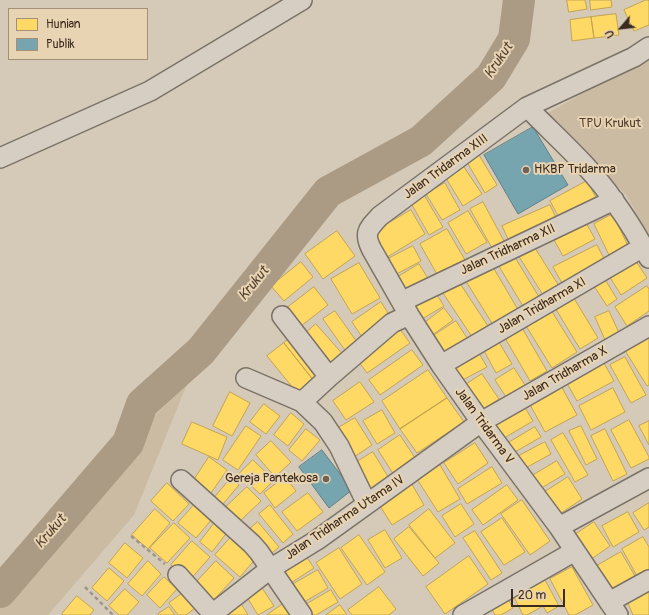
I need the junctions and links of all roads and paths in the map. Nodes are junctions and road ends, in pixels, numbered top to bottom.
1 (302, 0) edge
2 (649, 48) edge
3 (527, 107) junction
4 (0, 158) edge
5 (614, 200) junction
6 (368, 229) joint
7 (646, 252) edge
8 (406, 309) junction
9 (282, 316) dead end
10 (649, 326) edge
11 (441, 365) junction
12 (329, 377) junction
13 (246, 378) dead end
14 (302, 402) junction
15 (480, 422) junction
16 (649, 478) edge
17 (180, 480) dead end
18 (367, 504) junction
19 (559, 527) junction
20 (130, 536) dead end
21 (575, 551) junction
22 (270, 569) junction
23 (178, 575) joint
24 (649, 580) edge
25 (85, 587) dead end
26 (613, 608) edge
27 (212, 614) edge
28 (113, 615) edge
29 (302, 615) edge
30 (463, 615) edge

1 - 4 street
2 - 3 street, Jalan Tridarma XIII
3 - 5 street
3 - 6 street, Jalan Tridarma XIII
5 - 7 street
5 - 8 street, Jalan Tridharma XII
6 - 8 street, Jalan Tridarma V
7 - 11 street, Jalan Tridharma XI
8 - 11 street, Jalan Tridarma V
8 - 12 street, Jalan Tridharma XII
9 - 12 street
10 - 15 street, Jalan Tridharma X
11 - 15 street, Jalan Tridarma V
12 - 14 street, Jalan Tridharma XII
13 - 14 street
14 - 18 street
15 - 18 street, Jalan Tridharma Utama IV
15 - 19 street, Jalan Tridarma V
16 - 19 street
17 - 22 street
18 - 22 street, Jalan Tridharma Utama IV
19 - 21 street, Jalan Tridarma V
20 - 23 path
21 - 26 street, Jalan Tridarma V
21 - 30 street
22 - 27 street, Jalan Tridharma Utama IV
22 - 29 street
23 - 27 street
24 - 26 street
25 - 28 path

